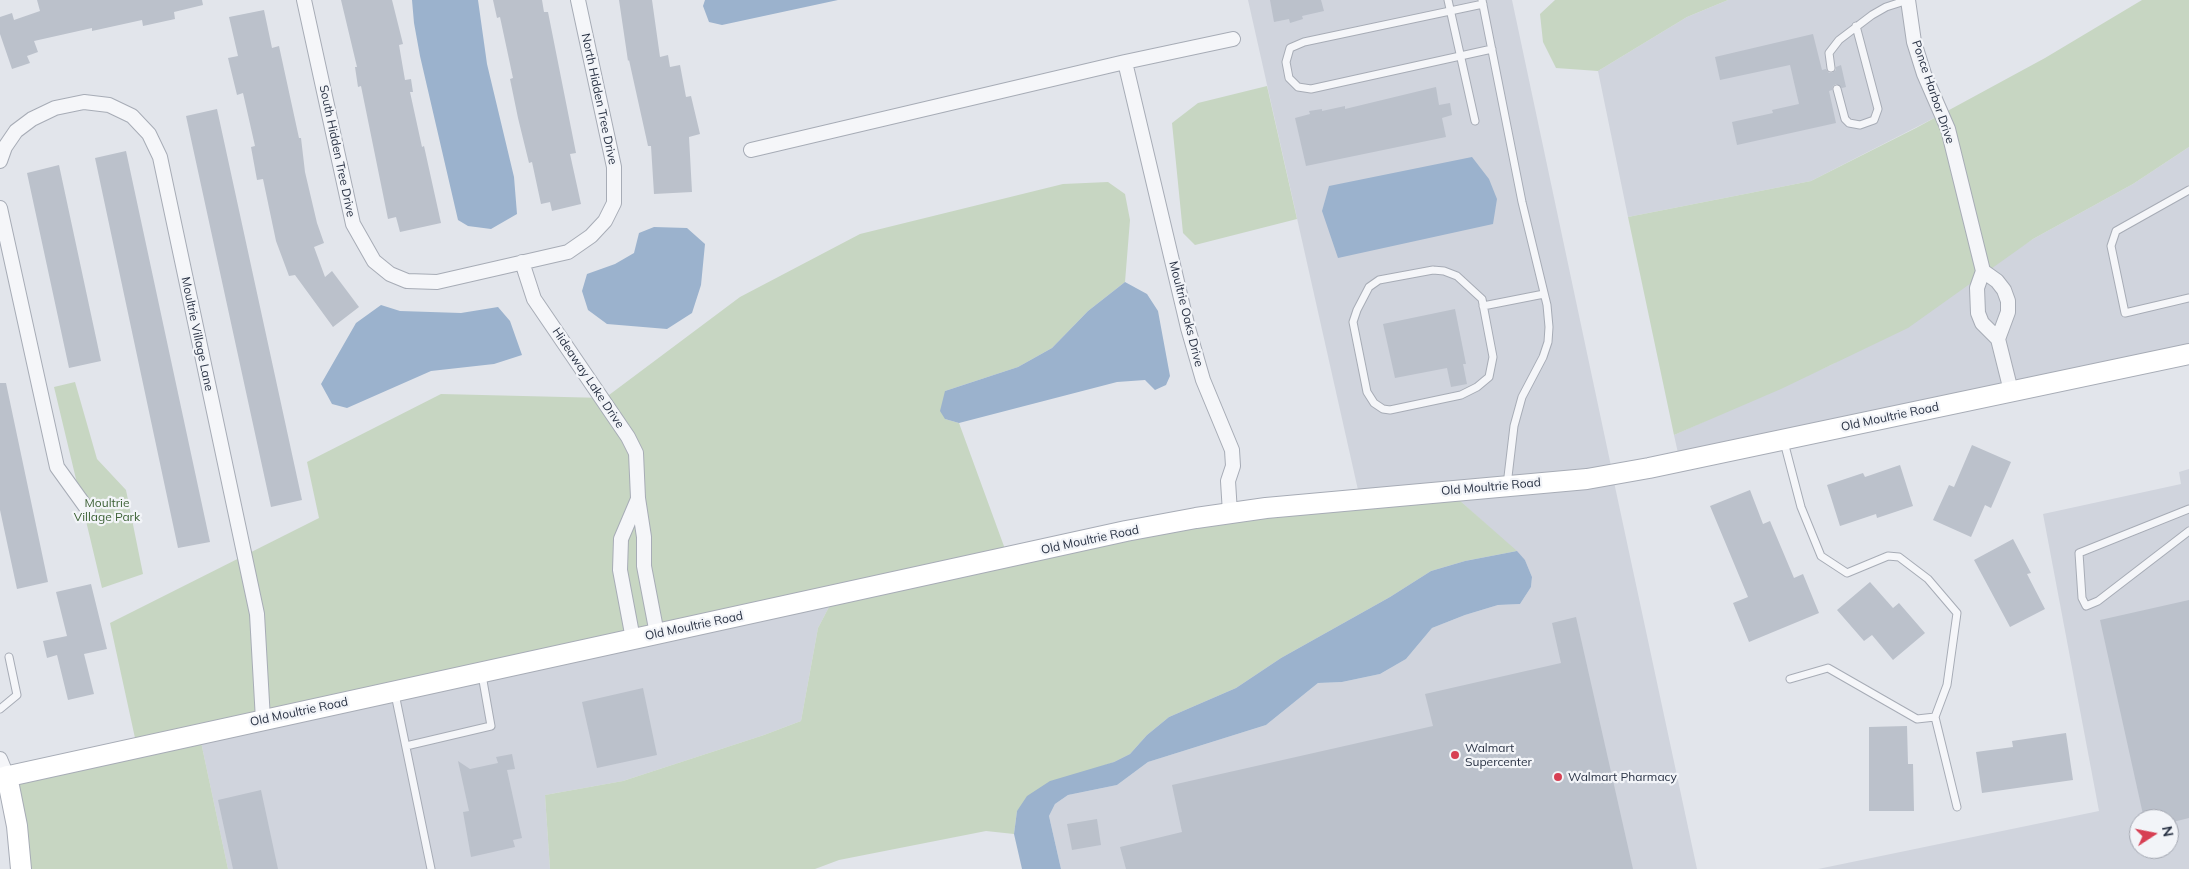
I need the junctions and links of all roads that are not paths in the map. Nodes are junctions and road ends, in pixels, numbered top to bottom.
1 (304, 0) edge
2 (578, 0) edge
3 (1448, 0) edge
4 (1908, 0) edge
5 (1482, 2) edge
6 (1451, 12) junction
7 (1856, 26) junction
8 (1233, 39) dead end
9 (1492, 49) junction
10 (1461, 56) junction
11 (1125, 62) junction
12 (1831, 68) dead end
13 (1837, 89) dead end
14 (1475, 121) dead end
15 (751, 150) dead end
16 (0, 161) edge
17 (2189, 190) edge
18 (0, 208) edge
19 (522, 262) junction
20 (1983, 271) junction
21 (1544, 294) junction
22 (2189, 298) edge
23 (1483, 306) junction
24 (1998, 340) junction
25 (2189, 354) edge
26 (2010, 392) junction
27 (1783, 440) junction
28 (1507, 486) junction
29 (638, 498) junction
30 (2189, 509) edge
31 (88, 510) dead end
32 (1230, 513) junction
33 (2189, 531) edge
34 (657, 634) junction
35 (633, 639) junction
36 (9, 657) dead end
37 (482, 672) junction
38 (1790, 679) dead end
39 (394, 691) junction
40 (0, 709) edge
41 (1935, 716) junction
42 (263, 720) junction
43 (406, 746) junction
44 (2, 771) edge
45 (1957, 808) dead end
46 (21, 869) edge
47 (431, 869) edge

1 - 19 street, South Hidden Tree Drive
2 - 19 street, North Hidden Tree Drive
3 - 6 lane
4 - 7 lane
4 - 20 street, Ponce Harbor Drive
5 - 6 lane
5 - 9 lane
6 - 10 lane
6 - 10 lane
7 - 12 lane
7 - 13 lane
8 - 11 street
9 - 10 lane
9 - 21 lane
10 - 14 lane
11 - 15 street
11 - 32 street, Moultrie Oaks Drive
16 - 42 street, Moultrie Village Lane
17 - 22 lane
18 - 31 street
19 - 29 street, Hideaway Lake Drive
20 - 24 street, Ponce Harbor Drive
20 - 24 street
21 - 23 lane
21 - 28 lane
23 - 23 lane
24 - 26 street, Ponce Harbor Drive
25 - 26 main road, Old Moultrie Road
26 - 27 main road, Old Moultrie Road
27 - 28 main road, Old Moultrie Road
27 - 41 lane
28 - 32 main road, Old Moultrie Road
29 - 34 street, Hideaway Lake Drive
29 - 35 street, Hideaway Lake Drive
30 - 33 lane
32 - 34 main road, Old Moultrie Road
34 - 35 main road, Old Moultrie Road
35 - 37 main road, Old Moultrie Road
36 - 40 lane
37 - 39 main road, Old Moultrie Road
37 - 43 lane
38 - 41 lane
39 - 42 main road, Old Moultrie Road
39 - 43 lane
41 - 45 lane
42 - 44 main road, Old Moultrie Road
43 - 47 lane
44 - 46 main road

